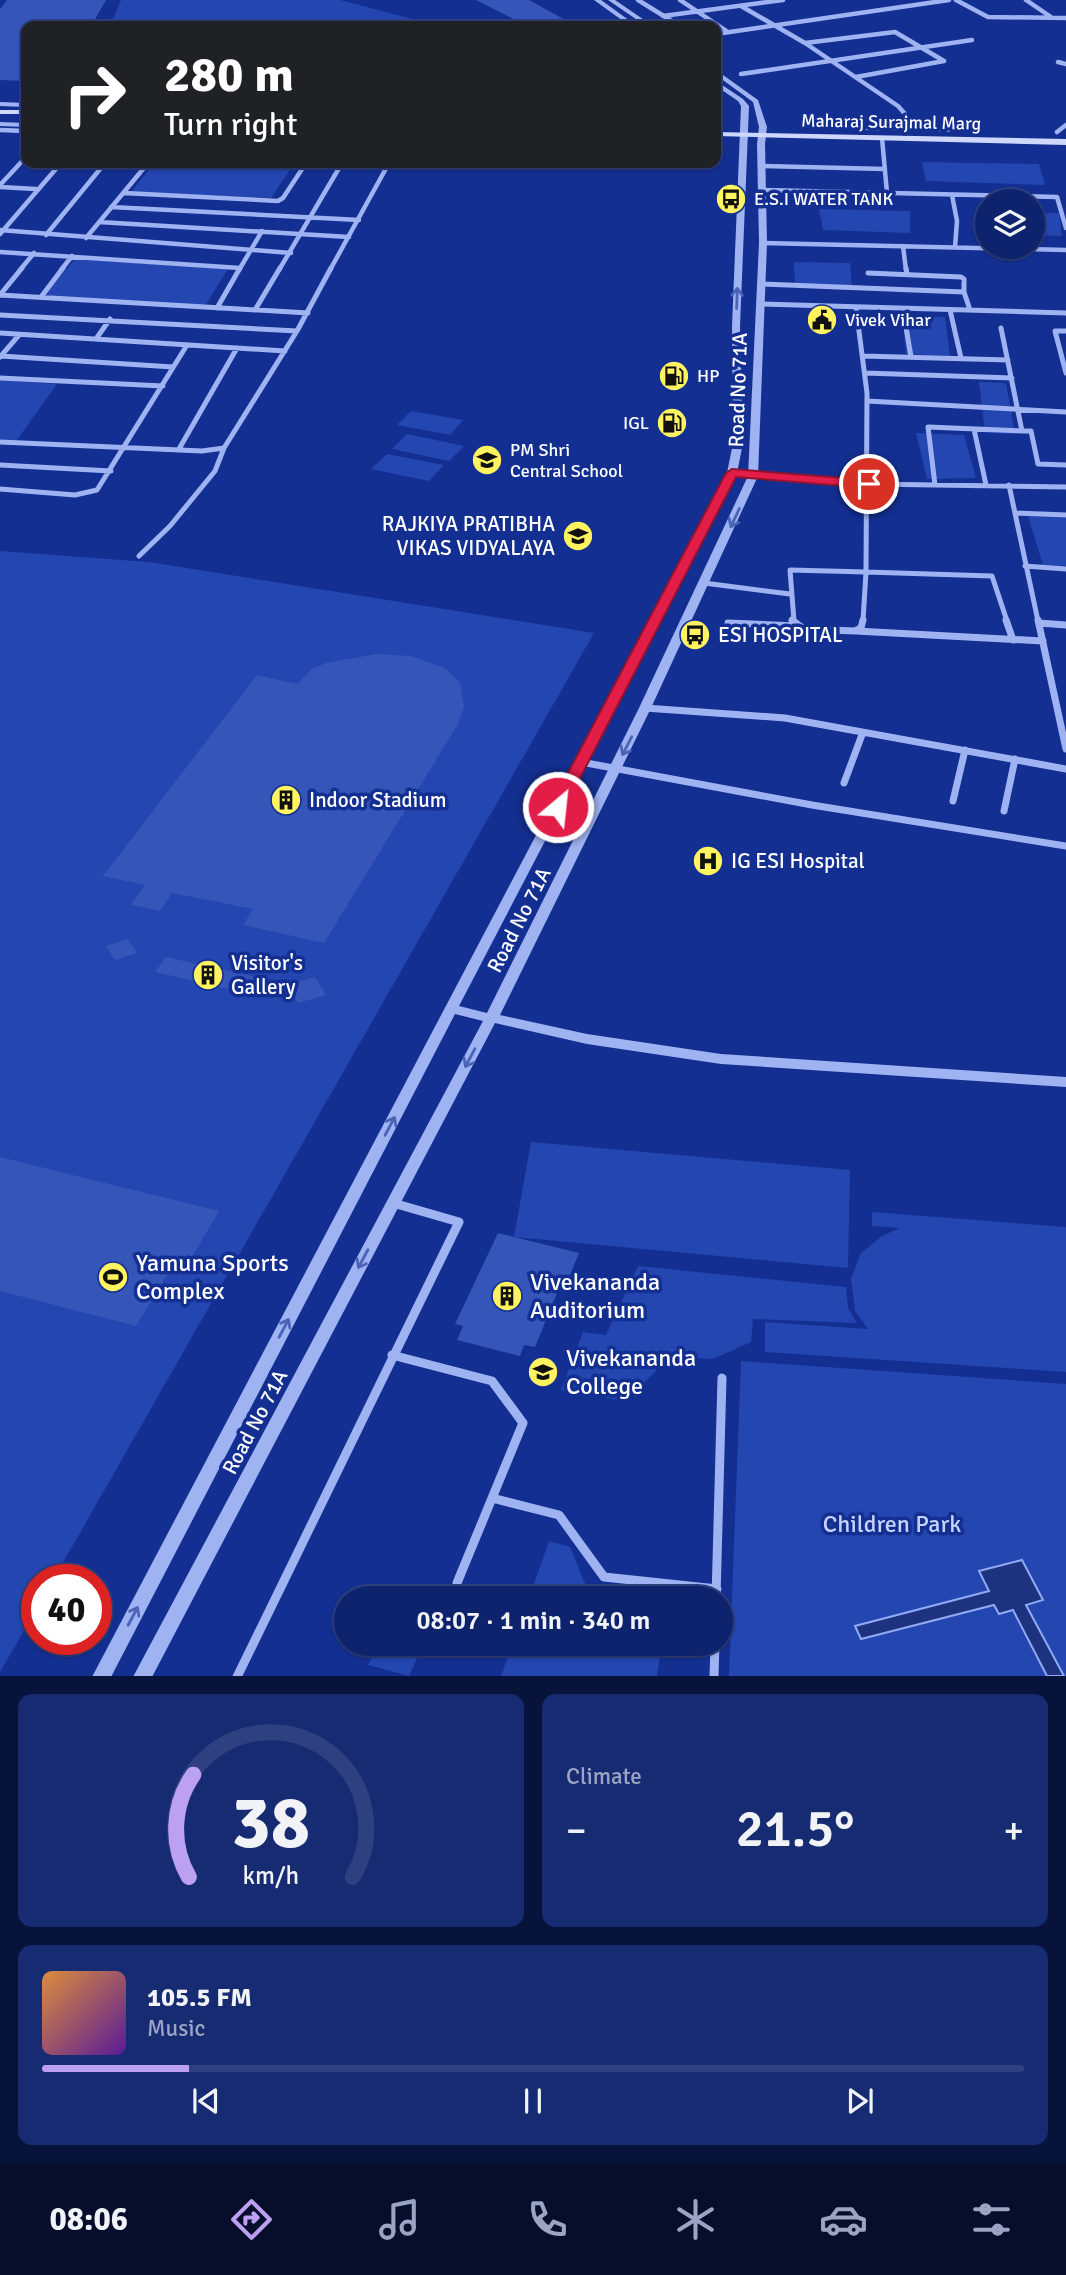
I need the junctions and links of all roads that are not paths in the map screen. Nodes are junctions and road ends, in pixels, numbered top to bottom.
1 (597, 0) edge
2 (611, 0) edge
3 (638, 0) edge
4 (680, 0) edge
5 (783, 0) edge
6 (949, 0) edge
7 (957, 0) edge
8 (1026, 0) edge
9 (741, 6) junction
10 (698, 11) junction
11 (663, 16) junction
12 (1052, 18) junction
13 (1066, 18) edge
14 (627, 21) edge
15 (642, 21) edge
16 (672, 21) edge
17 (712, 21) edge
18 (772, 25) junction
19 (721, 27) edge
20 (728, 32) junction
21 (721, 33) edge
22 (972, 40) dead end
23 (805, 43) junction
24 (922, 47) junction
25 (830, 60) junction
26 (1058, 62) dead end
27 (1066, 64) edge
28 (741, 74) dead end
29 (721, 76) edge
30 (856, 77) junction
31 (721, 86) edge
32 (0, 104) edge
33 (21, 105) edge
34 (0, 112) edge
35 (21, 112) edge
36 (0, 119) edge
37 (21, 121) edge
38 (21, 123) edge
39 (1066, 125) edge
40 (721, 127) edge
41 (2, 128) edge
42 (911, 128) junction
43 (21, 130) edge
44 (743, 131) junction
45 (762, 131) junction
46 (721, 133) edge
47 (1062, 133) edge
48 (0, 136) edge
49 (883, 138) junction
50 (1066, 142) edge
51 (21, 163) edge
52 (763, 166) junction
53 (56, 168) edge
54 (101, 168) edge
55 (144, 168) edge
56 (302, 168) edge
57 (339, 168) edge
58 (386, 168) edge
59 (885, 169) junction
60 (0, 186) edge
61 (36, 189) junction
62 (763, 190) junction
63 (124, 192) junction
64 (887, 193) junction
65 (952, 195) junction
66 (111, 207) junction
67 (312, 217) junction
68 (359, 219) junction
69 (99, 222) junction
70 (1066, 228) edge
71 (262, 231) junction
72 (1, 232) edge
73 (301, 234) junction
74 (46, 235) junction
75 (349, 237) junction
76 (86, 238) junction
77 (763, 243) junction
78 (903, 246) junction
79 (955, 247) junction
80 (251, 250) junction
81 (1066, 250) edge
82 (0, 251) edge
83 (34, 253) junction
84 (290, 253) junction
85 (72, 256) junction
86 (240, 268) junction
87 (868, 273) dead end
88 (907, 274) junction
89 (761, 284) junction
90 (964, 292) junction
91 (0, 295) edge
92 (41, 297) junction
93 (125, 303) junction
94 (761, 304) junction
95 (217, 308) junction
96 (856, 308) junction
97 (903, 309) junction
98 (255, 310) junction
99 (950, 310) junction
100 (970, 310) junction
101 (307, 313) junction
102 (1066, 313) edge
103 (0, 315) edge
104 (113, 319) junction
105 (1001, 328) dead end
106 (297, 331) junction
107 (1066, 331) edge
108 (0, 333) edge
109 (19, 335) junction
110 (96, 339) junction
111 (187, 345) junction
112 (237, 348) junction
113 (285, 351) junction
114 (863, 356) junction
115 (1, 357) edge
116 (911, 357) junction
117 (961, 358) junction
118 (1008, 360) junction
119 (173, 367) junction
120 (865, 373) junction
121 (1066, 373) edge
122 (0, 377) edge
123 (1012, 379) junction
124 (163, 386) junction
125 (867, 401) junction
126 (1018, 409) junction
127 (1066, 412) edge
128 (974, 429) junction
129 (1022, 431) junction
130 (0, 442) edge
131 (124, 448) junction
132 (224, 448) junction
133 (179, 449) junction
134 (0, 465) edge
135 (1066, 465) edge
136 (111, 471) junction
137 (732, 473) junction
138 (753, 476) junction
139 (869, 484) junction
140 (935, 485) junction
141 (986, 485) junction
142 (1009, 485) junction
143 (1066, 487) edge
144 (0, 489) edge
145 (1015, 513) junction
146 (1066, 515) edge
147 (139, 556) dead end
148 (1025, 566) junction
149 (1066, 569) edge
150 (866, 572) junction
151 (704, 583) junction
152 (790, 594) junction
153 (727, 623) dead end
154 (1039, 623) junction
155 (1066, 625) edge
156 (797, 626) junction
157 (855, 631) junction
158 (1013, 640) junction
159 (1043, 641) junction
160 (645, 708) junction
161 (863, 732) junction
162 (1064, 734) edge
163 (1066, 749) edge
164 (965, 750) junction
165 (1015, 759) junction
166 (581, 762) junction
167 (616, 768) junction
168 (1066, 769) edge
169 (844, 783) dead end
170 (953, 801) dead end
171 (1004, 811) dead end
172 (1066, 846) edge
173 (451, 1009) junction
174 (491, 1019) junction
175 (1066, 1082) edge
176 (393, 1202) junction
177 (392, 1355) junction
178 (722, 1378) dead end
179 (492, 1498) junction
180 (457, 1583) dead end
181 (667, 1586) edge
182 (716, 1586) edge
183 (715, 1656) edge
184 (101, 1676) edge
185 (142, 1676) edge
186 (237, 1676) edge
187 (714, 1676) edge

1 - 14 street
2 - 15 street
3 - 11 street
4 - 10 street
5 - 9 street
6 - 18 street
7 - 12 street
8 - 12 street
9 - 10 street
9 - 18 street
10 - 11 street
10 - 17 street
11 - 16 street
12 - 13 street
18 - 20 street
18 - 23 street
19 - 20 street
20 - 21 street
22 - 24 street
23 - 24 street
23 - 25 street
24 - 25 street
24 - 30 street
25 - 28 street
25 - 30 street
26 - 27 street
29 - 45 street, Road No 71A
30 - 42 street
31 - 44 street, Road No 71A
32 - 33 street
34 - 35 main road
36 - 37 main road
38 - 41 street
39 - 47 street
40 - 44 main road, Maharaj Surajmal Marg
41 - 43 street
41 - 48 street
42 - 45 main road
42 - 47 main road
44 - 45 main road, Maharaj Surajmal Marg
44 - 46 main road, Maharaj Surajmal Marg
137 -> 44 street, Road No 71A
45 - 49 main road, Maharaj Surajmal Marg
45 - 52 street, Road No 71A
49 - 50 main road, Maharaj Surajmal Marg
49 - 59 street
51 - 60 street
52 - 59 street
52 - 62 street, Road No 71A
53 - 61 street
54 - 74 street
55 - 63 street
56 - 63 street
57 - 67 street
58 - 68 street
59 - 64 street
60 - 61 street
61 - 72 street
62 - 64 street
62 - 77 street, Road No 71A
63 - 66 street
64 - 65 street
65 - 70 street
65 - 79 street
66 - 67 street
66 - 69 street
67 - 68 street
67 - 73 street
68 - 75 street
69 - 71 street
69 - 76 street
71 - 73 street
71 - 80 street
72 - 74 street
73 - 75 street
73 - 84 street
74 - 76 street
75 - 101 street
76 - 80 street
77 - 78 street
77 - 89 street, Road No 71A
78 - 79 street
78 - 88 street
79 - 81 street
80 - 84 street
80 - 86 street
82 - 83 street
83 - 85 street
83 - 91 street
84 - 98 street
85 - 86 street
85 - 92 street
86 - 95 street
87 - 88 street
88 - 90 street
89 - 90 street
89 - 94 street, Road No 71A
90 - 100 street
91 - 92 street
92 - 93 street
93 - 95 street
93 - 104 street
94 - 96 street
94 - 138 street, Road No 71A
95 - 98 street
96 - 97 street
96 - 114 street
97 - 99 street
97 - 116 street
98 - 101 street
99 - 100 street
99 - 117 street
100 - 102 street
101 - 106 street
103 - 104 street
104 - 106 street
104 - 110 street
105 - 118 street
106 - 113 street
107 - 121 street
108 - 109 street
109 - 110 street
109 - 115 street
110 - 111 street
111 - 112 street
111 - 119 street
112 - 113 street
112 - 133 street
113 - 132 street
114 - 116 street
114 - 120 street
115 - 119 street
116 - 117 street
117 - 118 street
118 - 123 street
119 - 124 street
120 - 123 street
120 - 125 street
122 - 124 street
123 - 126 street
124 - 131 street
125 - 126 street
125 - 139 street
126 - 127 street
126 - 129 street
128 - 129 street
128 - 140 street
128 - 141 street
129 - 135 street
130 - 131 street
131 - 133 street
131 - 136 street
132 - 133 street
132 - 147 street
134 - 136 street
136 - 144 street
137 - 138 street
137 - 166 street, Road No 71A
138 - 139 street
138 -> 151 street, Road No 71A
139 - 140 street
139 - 150 street
140 - 141 street
141 - 142 street
142 - 143 street
142 - 145 street
145 - 146 street
145 - 148 street
148 - 149 street
148 - 154 street
150 - 152 street
150 - 157 street
150 - 158 street
151 - 152 street
151 - 160 street, Road No 71A
152 - 156 street
153 - 156 street
154 - 155 street
154 - 159 street
156 - 157 street
157 - 158 street
158 - 159 street
159 - 162 street
160 - 161 street
160 -> 167 street, Road No 71A
161 - 164 street
161 - 169 street
162 - 163 street
164 - 165 street
164 - 170 street
165 - 168 street
165 - 171 street
166 - 167 street
166 - 173 street, Road No 71A
167 - 172 street
167 - 174 street, Road No 71A
173 - 174 street
184 -> 173 street, Road No 71A
174 - 175 street
174 -> 176 street, Road No 71A
176 - 177 street
176 -> 185 street, Road No 71A
177 - 179 street
177 - 186 street
178 - 182 street
179 - 180 street
179 - 181 street
183 - 187 street

